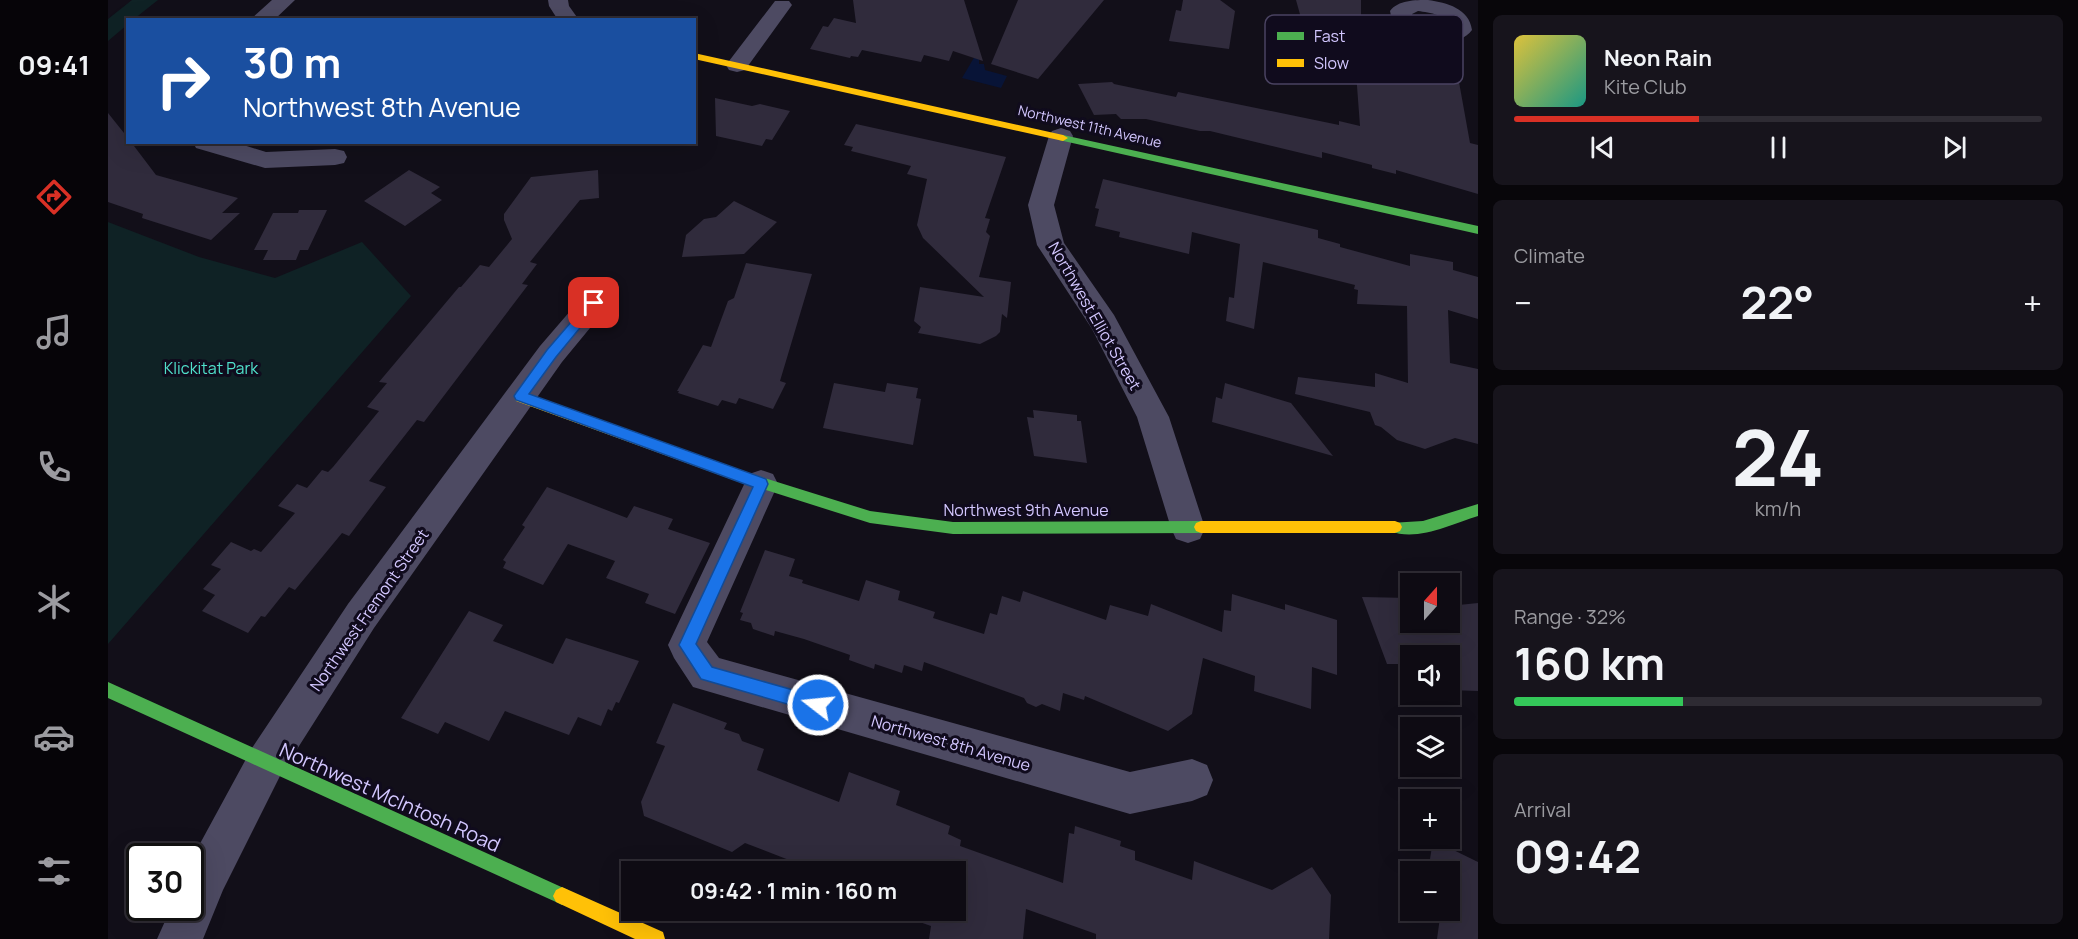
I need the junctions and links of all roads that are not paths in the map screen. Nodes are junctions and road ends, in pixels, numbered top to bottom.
1 (285, 0) edge
2 (558, 0) edge
3 (782, 5) dead end
4 (262, 18) edge
5 (568, 18) edge
6 (696, 56) edge
7 (737, 65) junction
8 (1061, 136) junction
9 (212, 144) edge
10 (335, 157) dead end
11 (1478, 230) edge
12 (594, 303) dead end
13 (520, 396) junction
14 (761, 484) junction
15 (1478, 510) edge
16 (1188, 528) junction
17 (108, 690) edge
18 (266, 762) junction
19 (1192, 780) dead end
20 (180, 939) edge
21 (656, 939) edge

1 - 4 street
2 - 5 street
3 - 7 street
6 - 7 street, Northwest 11th Avenue
7 - 8 street, Northwest 11th Avenue
8 - 11 street, Northwest 11th Avenue
8 - 16 street, Northwest Elliot Street
9 - 10 street
12 - 13 street, Northwest Fremont Street
13 - 14 street, Northwest 9th Avenue
13 - 18 street, Northwest Fremont Street
14 - 16 street, Northwest 9th Avenue
14 - 19 street, Northwest 8th Avenue
15 - 16 street, Northwest 9th Avenue
17 - 18 street, Northwest McIntosh Road
18 - 20 street, Northwest Fremont Street
18 - 21 street, Northwest McIntosh Road

